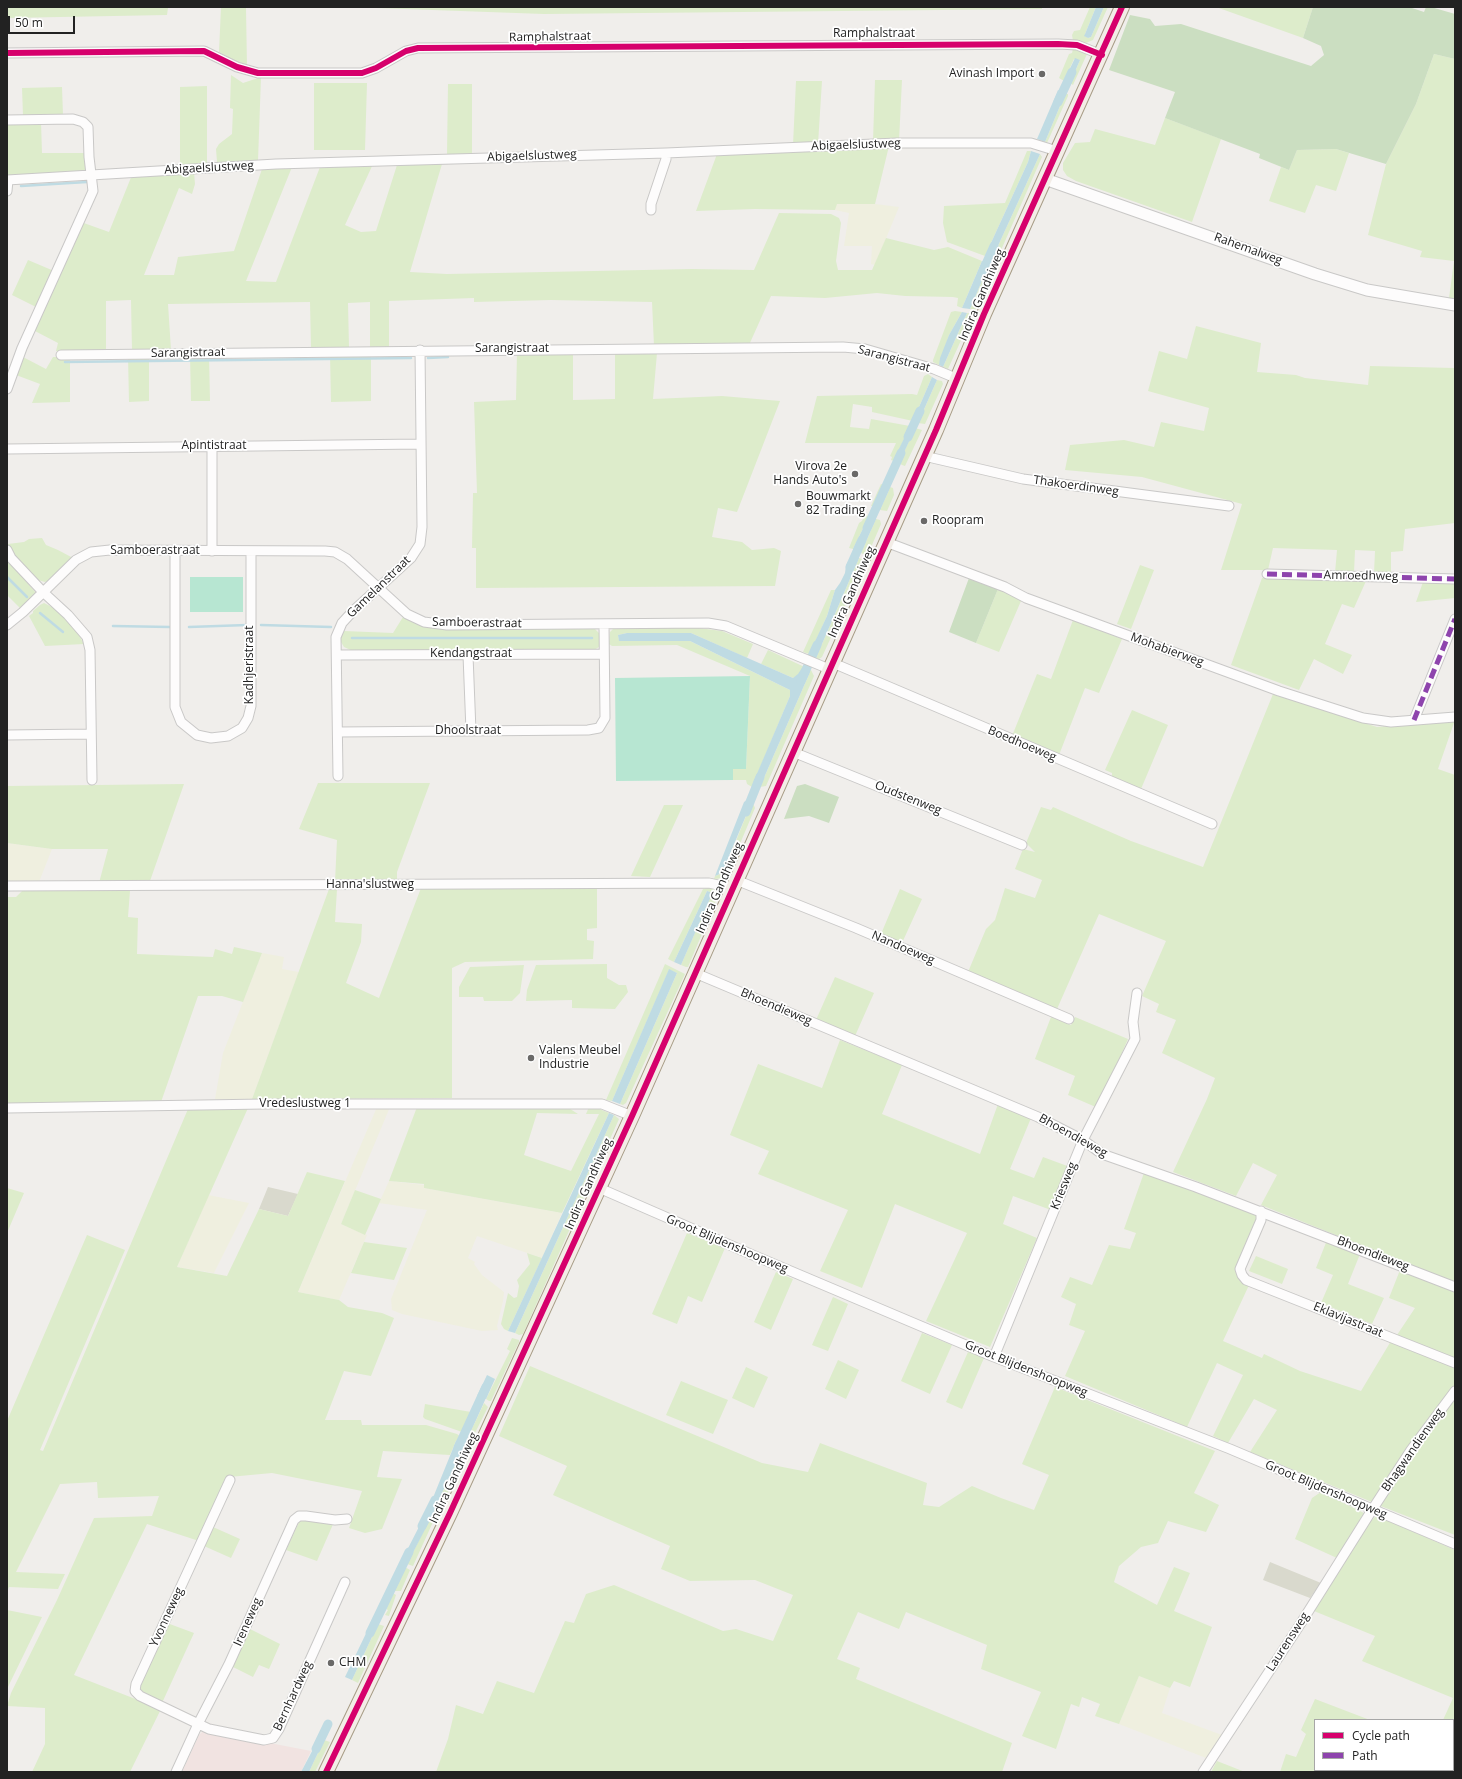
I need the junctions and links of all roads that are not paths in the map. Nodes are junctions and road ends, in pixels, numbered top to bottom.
1 (1122, 7) edge
2 (7, 53) edge
3 (1102, 55) junction
4 (7, 120) edge
5 (1057, 151) junction
6 (666, 152) junction
7 (92, 174) junction
8 (1045, 179) junction
9 (7, 180) edge
10 (7, 191) edge
11 (651, 210) dead end
12 (1455, 305) edge
13 (420, 350) junction
14 (61, 355) dead end
15 (954, 377) junction
16 (7, 389) edge
17 (421, 444) junction
18 (212, 446) junction
19 (7, 449) edge
20 (924, 456) junction
21 (1229, 506) dead end
22 (886, 542) junction
23 (7, 550) edge
24 (175, 550) junction
25 (212, 551) junction
26 (251, 551) junction
27 (1267, 574) dead end
28 (1455, 579) edge
29 (378, 588) junction
30 (43, 592) junction
31 (1455, 619) edge
32 (604, 624) junction
33 (7, 625) edge
34 (604, 654) junction
35 (337, 655) junction
36 (468, 655) junction
37 (802, 659) joint
38 (828, 666) junction
39 (1455, 717) edge
40 (1414, 720) junction
41 (471, 731) junction
42 (338, 732) junction
43 (91, 734) junction
44 (7, 735) edge
45 (793, 752) junction
46 (338, 776) dead end
47 (92, 780) dead end
48 (1212, 824) dead end
49 (1022, 845) dead end
50 (734, 884) junction
51 (7, 886) edge
52 (695, 973) junction
53 (1137, 993) dead end
54 (1069, 1019) dead end
55 (7, 1108) edge
56 (627, 1114) junction
57 (1083, 1140) junction
58 (599, 1188) junction
59 (1261, 1211) junction
60 (1455, 1287) edge
61 (994, 1357) junction
62 (1455, 1363) edge
63 (1455, 1391) edge
64 (230, 1480) dead end
65 (1372, 1510) junction
66 (347, 1519) dead end
67 (1455, 1544) edge
68 (345, 1582) dead end
69 (198, 1724) junction
70 (176, 1772) edge
71 (326, 1772) edge
72 (1203, 1772) edge

1 - 3 main road, Indira Gandhiweg
2 - 3 street, Ramphalstraat
3 - 5 main road, Indira Gandhiweg
4 - 7 street
5 - 6 street, Abigaelslustweg
5 - 8 main road, Indira Gandhiweg
6 - 7 street, Abigaelslustweg
6 - 11 street
7 - 9 street, Abigaelslustweg
7 - 16 street
8 - 12 street, Rahemalweg
8 - 15 main road, Indira Gandhiweg
9 - 10 street
13 - 14 street, Sarangistraat
13 - 15 street, Sarangistraat
13 - 17 street, Gamelanstraat
15 - 20 main road, Indira Gandhiweg
17 - 18 street, Apintistraat
17 - 29 street, Gamelanstraat
18 - 19 street, Apintistraat
18 - 25 street
20 - 21 street, Thakoerdinweg
20 - 22 main road, Indira Gandhiweg
22 - 38 main road, Indira Gandhiweg
22 - 40 street, Mohabierweg
23 - 30 street
24 - 25 street, Samboerastraat
24 - 26 street, Kadhjeristraat
24 - 30 street, Samboerastraat
25 - 26 street, Samboerastraat
26 - 29 street, Samboerastraat
27 - 28 street, Amroedhweg
29 - 32 street, Samboerastraat
29 - 35 street, Gamelanstraat
30 - 33 street, Samboerastraat
30 - 43 street
31 - 40 street
32 - 34 street
32 - 37 street, Samboerastraat
34 - 36 street, Kendangstraat
34 - 41 street, Dhoolstraat
35 - 36 street, Kendangstraat
35 - 42 street, Gamelanstraat
36 - 41 street
37 - 38 street, Boedhoeweg
38 - 45 main road, Indira Gandhiweg
38 - 48 street, Boedhoeweg
39 - 40 street, Mohabierweg
41 - 42 street, Dhoolstraat
42 - 46 street, Gamelanstraat
43 - 44 street
43 - 47 street
45 - 49 street, Oudstenweg
45 - 50 main road, Indira Gandhiweg
50 - 51 street, Hanna'slustweg
50 - 52 main road, Indira Gandhiweg
50 - 54 street, Nandoeweg
52 - 56 main road, Indira Gandhiweg
52 - 57 street, Bhoendieweg
53 - 57 street, Kriesweg
55 - 56 street, Vredeslustweg 1
56 - 58 main road, Indira Gandhiweg
57 - 59 street, Bhoendieweg
57 - 61 street, Kriesweg
58 - 61 street, Groot Blijdenshoopweg
58 - 71 main road, Indira Gandhiweg
59 - 60 street, Bhoendieweg
59 - 62 street, Eklavijastraat
61 - 65 street, Groot Blijdenshoopweg
63 - 65 street, Bhagwandienweg
64 - 69 street, Yvonneweg
65 - 67 street, Groot Blijdenshoopweg
65 - 72 street, Laurensweg
66 - 69 street, Ireneweg
68 - 69 street, Bernhardweg
69 - 70 street, Ireneweg

